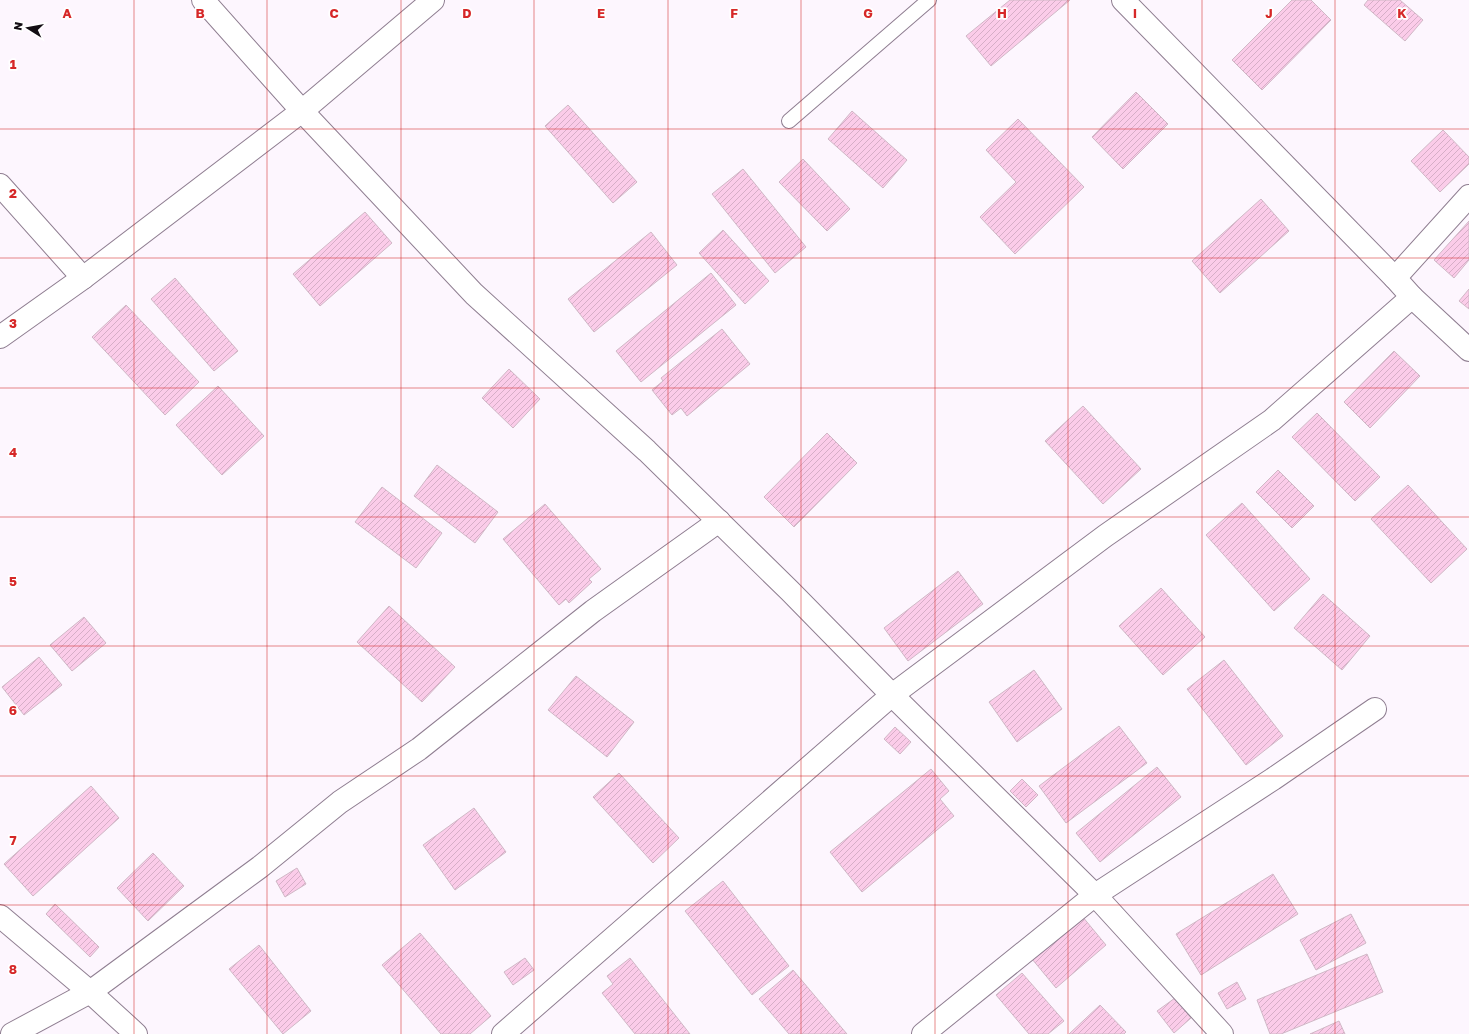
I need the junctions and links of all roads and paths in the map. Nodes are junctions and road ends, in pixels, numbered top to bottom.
1 (203, 0) edge
2 (433, 0) edge
3 (929, 0) edge
4 (1123, 0) edge
5 (302, 111) junction
6 (789, 121) dead end
7 (0, 185) edge
8 (1469, 196) edge
9 (84, 278) junction
10 (1395, 278) junction
11 (1412, 297) junction
12 (0, 337) edge
13 (1469, 350) edge
14 (719, 521) junction
15 (892, 694) junction
16 (1375, 708) dead end
17 (1095, 895) junction
18 (0, 916) edge
19 (90, 992) junction
20 (12, 1034) edge
21 (136, 1034) edge
22 (503, 1034) edge
23 (923, 1034) edge
24 (1222, 1034) edge

1 - 5 street
2 - 5 street
3 - 6 lane
4 - 10 street
5 - 9 street
5 - 14 street
7 - 9 street
8 - 10 street
9 - 12 street
10 - 11 street
11 - 13 street
11 - 15 street
14 - 15 street
14 - 19 street
15 - 17 street
15 - 22 street
16 - 17 street
17 - 23 street
17 - 24 street
18 - 19 street
19 - 20 street
19 - 21 street

